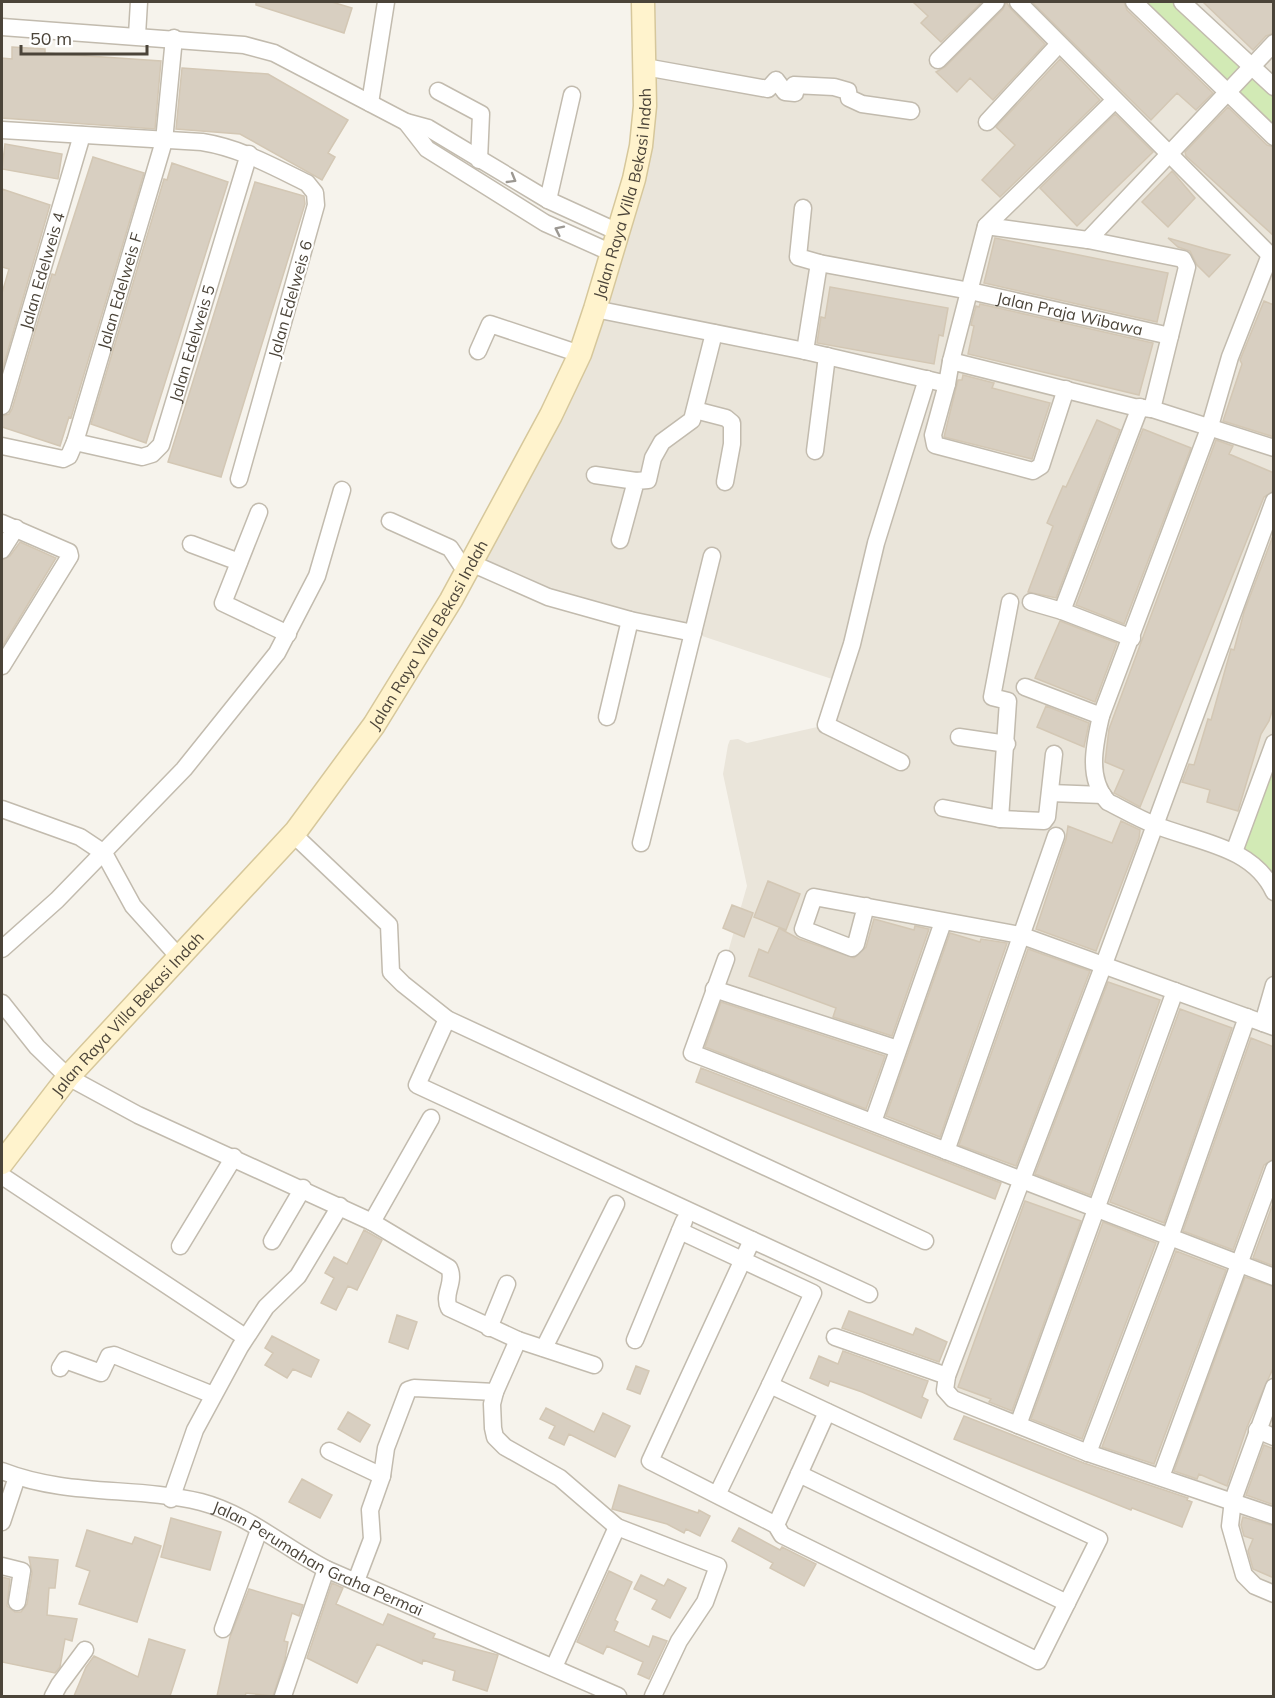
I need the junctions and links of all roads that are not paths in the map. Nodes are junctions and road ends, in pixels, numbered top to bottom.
1 (139, 2) edge
2 (386, 2) edge
3 (643, 2) edge
4 (996, 2) edge
5 (1018, 2) edge
6 (1134, 2) edge
7 (1182, 2) edge
8 (2, 27) edge
9 (138, 35) junction
10 (174, 38) junction
11 (1059, 44) junction
12 (1274, 44) edge
13 (938, 60) dead end
14 (1251, 66) junction
15 (645, 67) junction
16 (1274, 87) edge
17 (438, 91) dead end
18 (1227, 94) junction
19 (572, 95) dead end
20 (1114, 100) junction
21 (370, 104) junction
22 (911, 111) dead end
23 (406, 122) junction
24 (987, 122) dead end
25 (2, 131) edge
26 (82, 135) junction
27 (1274, 137) edge
28 (164, 141) junction
29 (1169, 152) junction
30 (249, 154) junction
31 (479, 160) junction
32 (548, 200) junction
33 (803, 208) dead end
34 (986, 226) junction
35 (1088, 240) junction
36 (615, 242) junction
37 (1272, 257) edge
38 (819, 263) junction
39 (970, 291) junction
40 (595, 309) junction
41 (714, 333) junction
42 (1170, 336) junction
43 (478, 351) dead end
44 (805, 351) junction
45 (580, 354) junction
46 (827, 356) junction
47 (951, 361) junction
48 (927, 379) junction
49 (947, 384) junction
50 (1066, 389) junction
51 (2, 406) edge
52 (1146, 408) junction
53 (695, 410) junction
54 (1210, 426) junction
55 (75, 442) junction
56 (2, 446) edge
57 (1274, 448) edge
58 (815, 451) dead end
59 (595, 475) dead end
60 (239, 479) dead end
61 (636, 481) junction
62 (725, 482) dead end
63 (342, 490) dead end
64 (1274, 501) edge
65 (259, 512) dead end
66 (390, 521) dead end
67 (9, 526) edge
68 (620, 540) dead end
69 (191, 544) dead end
70 (2, 550) edge
71 (711, 556) dead end
72 (239, 562) junction
73 (468, 568) junction
74 (1010, 602) dead end
75 (1031, 602) dead end
76 (1062, 611) junction
77 (630, 620) junction
78 (693, 633) junction
79 (288, 634) junction
80 (1132, 638) junction
81 (2, 666) edge
82 (1025, 687) dead end
83 (1101, 716) junction
84 (607, 717) dead end
85 (959, 737) dead end
86 (1274, 743) edge
87 (1007, 744) junction
88 (1054, 754) dead end
89 (901, 762) dead end
90 (1050, 793) junction
91 (1103, 795) junction
92 (943, 808) dead end
93 (2, 809) edge
94 (1000, 819) junction
95 (1154, 825) junction
96 (293, 834) junction
97 (1056, 836) dead end
98 (641, 843) dead end
99 (1234, 852) junction
100 (104, 853) junction
101 (1274, 892) edge
102 (866, 906) dead end
103 (944, 922) junction
104 (1020, 935) junction
105 (2, 950) edge
106 (178, 956) junction
107 (726, 959) dead end
108 (1104, 964) junction
109 (1274, 985) edge
110 (714, 989) junction
111 (1175, 991) junction
112 (2, 1003) edge
113 (447, 1019) junction
114 (1261, 1023) edge
115 (898, 1048) junction
116 (68, 1077) junction
117 (431, 1118) dead end
118 (873, 1122) junction
119 (946, 1151) junction
120 (234, 1157) junction
121 (2, 1163) edge
122 (1274, 1169) edge
123 (2, 1176) edge
124 (1021, 1179) junction
125 (303, 1188) junction
126 (616, 1204) dead end
127 (340, 1206) junction
128 (1098, 1209) junction
129 (688, 1210) junction
130 (372, 1222) junction
131 (680, 1231) junction
132 (1170, 1237) junction
133 (752, 1240) junction
134 (272, 1241) dead end
135 (925, 1241) dead end
136 (180, 1246) dead end
137 (742, 1260) junction
138 (1239, 1264) junction
139 (1274, 1277) edge
140 (507, 1284) dead end
141 (869, 1294) dead end
142 (489, 1328) junction
143 (245, 1337) junction
144 (835, 1337) dead end
145 (519, 1340) junction
146 (635, 1340) dead end
147 (544, 1348) junction
148 (594, 1365) dead end
149 (60, 1368) dead end
150 (947, 1376) junction
151 (770, 1385) junction
152 (1274, 1387) edge
153 (495, 1392) junction
154 (213, 1395) junction
155 (827, 1412) junction
156 (1018, 1425) junction
157 (1257, 1430) junction
158 (1274, 1437) edge
159 (329, 1451) dead end
160 (1088, 1453) junction
161 (9, 1474) edge
162 (799, 1474) junction
163 (382, 1476) junction
164 (1161, 1477) junction
165 (717, 1495) junction
166 (171, 1499) junction
167 (1233, 1500) junction
168 (1274, 1516) edge
169 (2, 1522) edge
170 (776, 1525) junction
171 (617, 1527) junction
172 (259, 1530) junction
173 (2, 1566) edge
174 (326, 1569) junction
175 (356, 1581) junction
176 (1274, 1594) edge
177 (17, 1602) dead end
178 (1067, 1603) junction
179 (223, 1629) dead end
180 (85, 1650) dead end
181 (554, 1666) junction
182 (53, 1696) edge
183 (283, 1696) edge
184 (618, 1696) edge
185 (653, 1696) edge

1 - 9 street
2 - 21 street
3 - 15 main road, Jalan Raya Villa Bekasi Indah
4 - 13 street
5 - 11 street
6 - 18 street
7 - 14 street
8 - 9 street
9 - 10 street
10 - 21 street
10 - 28 street, Jalan Edelweis F
11 - 20 street
11 - 24 street
12 - 14 street
14 - 16 street
14 - 18 street
15 - 22 street
15 - 36 main road, Jalan Raya Villa Bekasi Indah
17 - 31 street
18 - 27 street
18 - 29 street
19 - 32 street
20 - 29 street
20 - 34 street
21 - 23 street
23 - 31 street
36 -> 23 street
25 - 26 street, Jalan Edelweis 6
26 - 28 street, Jalan Edelweis 6
26 - 51 street, Jalan Edelweis 4
28 - 30 street, Jalan Edelweis 6
28 - 55 street, Jalan Edelweis F
29 - 35 street
29 - 37 street
30 - 55 street, Jalan Edelweis 5
30 - 60 street, Jalan Edelweis 6
31 -> 32 street
32 - 36 street
33 - 38 street
34 - 35 street
34 - 39 street
35 - 42 street
36 - 40 main road, Jalan Raya Villa Bekasi Indah
37 - 54 street
38 - 39 street, Jalan Praja Wibawa
38 - 44 street
39 - 42 street, Jalan Praja Wibawa
39 - 47 street
40 - 41 street
40 - 45 main road, Jalan Raya Villa Bekasi Indah
41 - 44 street
41 - 53 street
42 - 52 street
43 - 45 street
44 - 46 street
45 - 73 main road, Jalan Raya Villa Bekasi Indah
46 - 48 street
46 - 58 street
47 - 49 street
47 - 50 street
48 - 49 street
48 - 89 street
49 - 50 street
50 - 52 street
52 - 54 street
52 - 76 street
53 - 61 street
53 - 62 street
54 - 57 street
54 - 80 street
55 - 56 street
59 - 61 street
61 - 68 street
63 - 79 street
64 - 95 street
65 - 72 street
66 - 73 street
67 - 70 street
67 - 81 street
69 - 72 street
71 - 78 street
72 - 79 street
73 - 77 street
73 - 96 main road, Jalan Raya Villa Bekasi Indah
74 - 87 street
75 - 76 street
76 - 80 street
77 - 78 street
77 - 84 street
78 - 98 street
79 - 100 street
80 - 83 street
82 - 83 street
83 - 91 street
85 - 87 street
86 - 99 street
87 - 94 street
88 - 90 street
90 - 91 street
90 - 94 street
91 - 95 street
92 - 94 street
93 - 100 street
95 - 99 street
95 - 108 street
96 - 106 main road, Jalan Raya Villa Bekasi Indah
96 - 113 street
97 - 104 street
99 - 101 street
100 - 105 street
100 - 106 street
102 - 103 street
103 - 104 street
103 - 115 street
104 - 108 street
104 - 119 street
106 - 116 main road, Jalan Raya Villa Bekasi Indah
107 - 110 street
108 - 111 street
108 - 124 street
109 - 114 street
110 - 115 street
110 - 118 street
111 - 114 street
111 - 128 street
112 - 116 street
113 - 129 street
113 - 135 street
114 - 132 street
115 - 118 street
116 - 120 street
116 - 121 main road, Jalan Raya Villa Bekasi Indah
117 - 130 street
118 - 119 street
119 - 124 street
120 - 125 street
120 - 136 street
122 - 138 street
123 - 143 street
124 - 128 street
124 - 150 street
125 - 127 street
125 - 134 street
126 - 147 street
127 - 130 street
127 - 143 street
128 - 132 street
128 - 156 street
129 - 131 street
129 - 133 street
130 - 142 street
131 - 137 street
131 - 146 street
132 - 138 street
132 - 160 street
133 - 137 street
133 - 141 street
137 - 151 street
137 - 165 street
138 - 139 street
138 - 164 street
140 - 142 street
142 - 145 street
143 - 154 street
144 - 150 street
145 - 147 street
145 - 153 street
147 - 148 street
149 - 154 street
150 - 156 street
151 - 155 street
151 - 165 street
152 - 157 street
153 - 163 street
153 - 171 street
154 - 166 street
155 - 162 street
155 - 178 street
156 - 160 street
157 - 158 street
157 - 167 street
159 - 163 street
160 - 164 street
161 - 166 street, Jalan Perumahan Graha Permai
161 - 169 street
162 - 170 street
162 - 178 street
163 - 175 street
164 - 167 street
165 - 170 street
166 - 172 street, Jalan Perumahan Graha Permai
167 - 168 street
167 - 176 street
170 - 178 street
171 - 181 street
171 - 185 street
172 - 174 street, Jalan Perumahan Graha Permai
172 - 179 street
173 - 177 street
174 - 175 street, Jalan Perumahan Graha Permai
174 - 183 street
175 - 181 street, Jalan Perumahan Graha Permai
180 - 182 street
181 - 184 street, Jalan Perumahan Graha Permai

